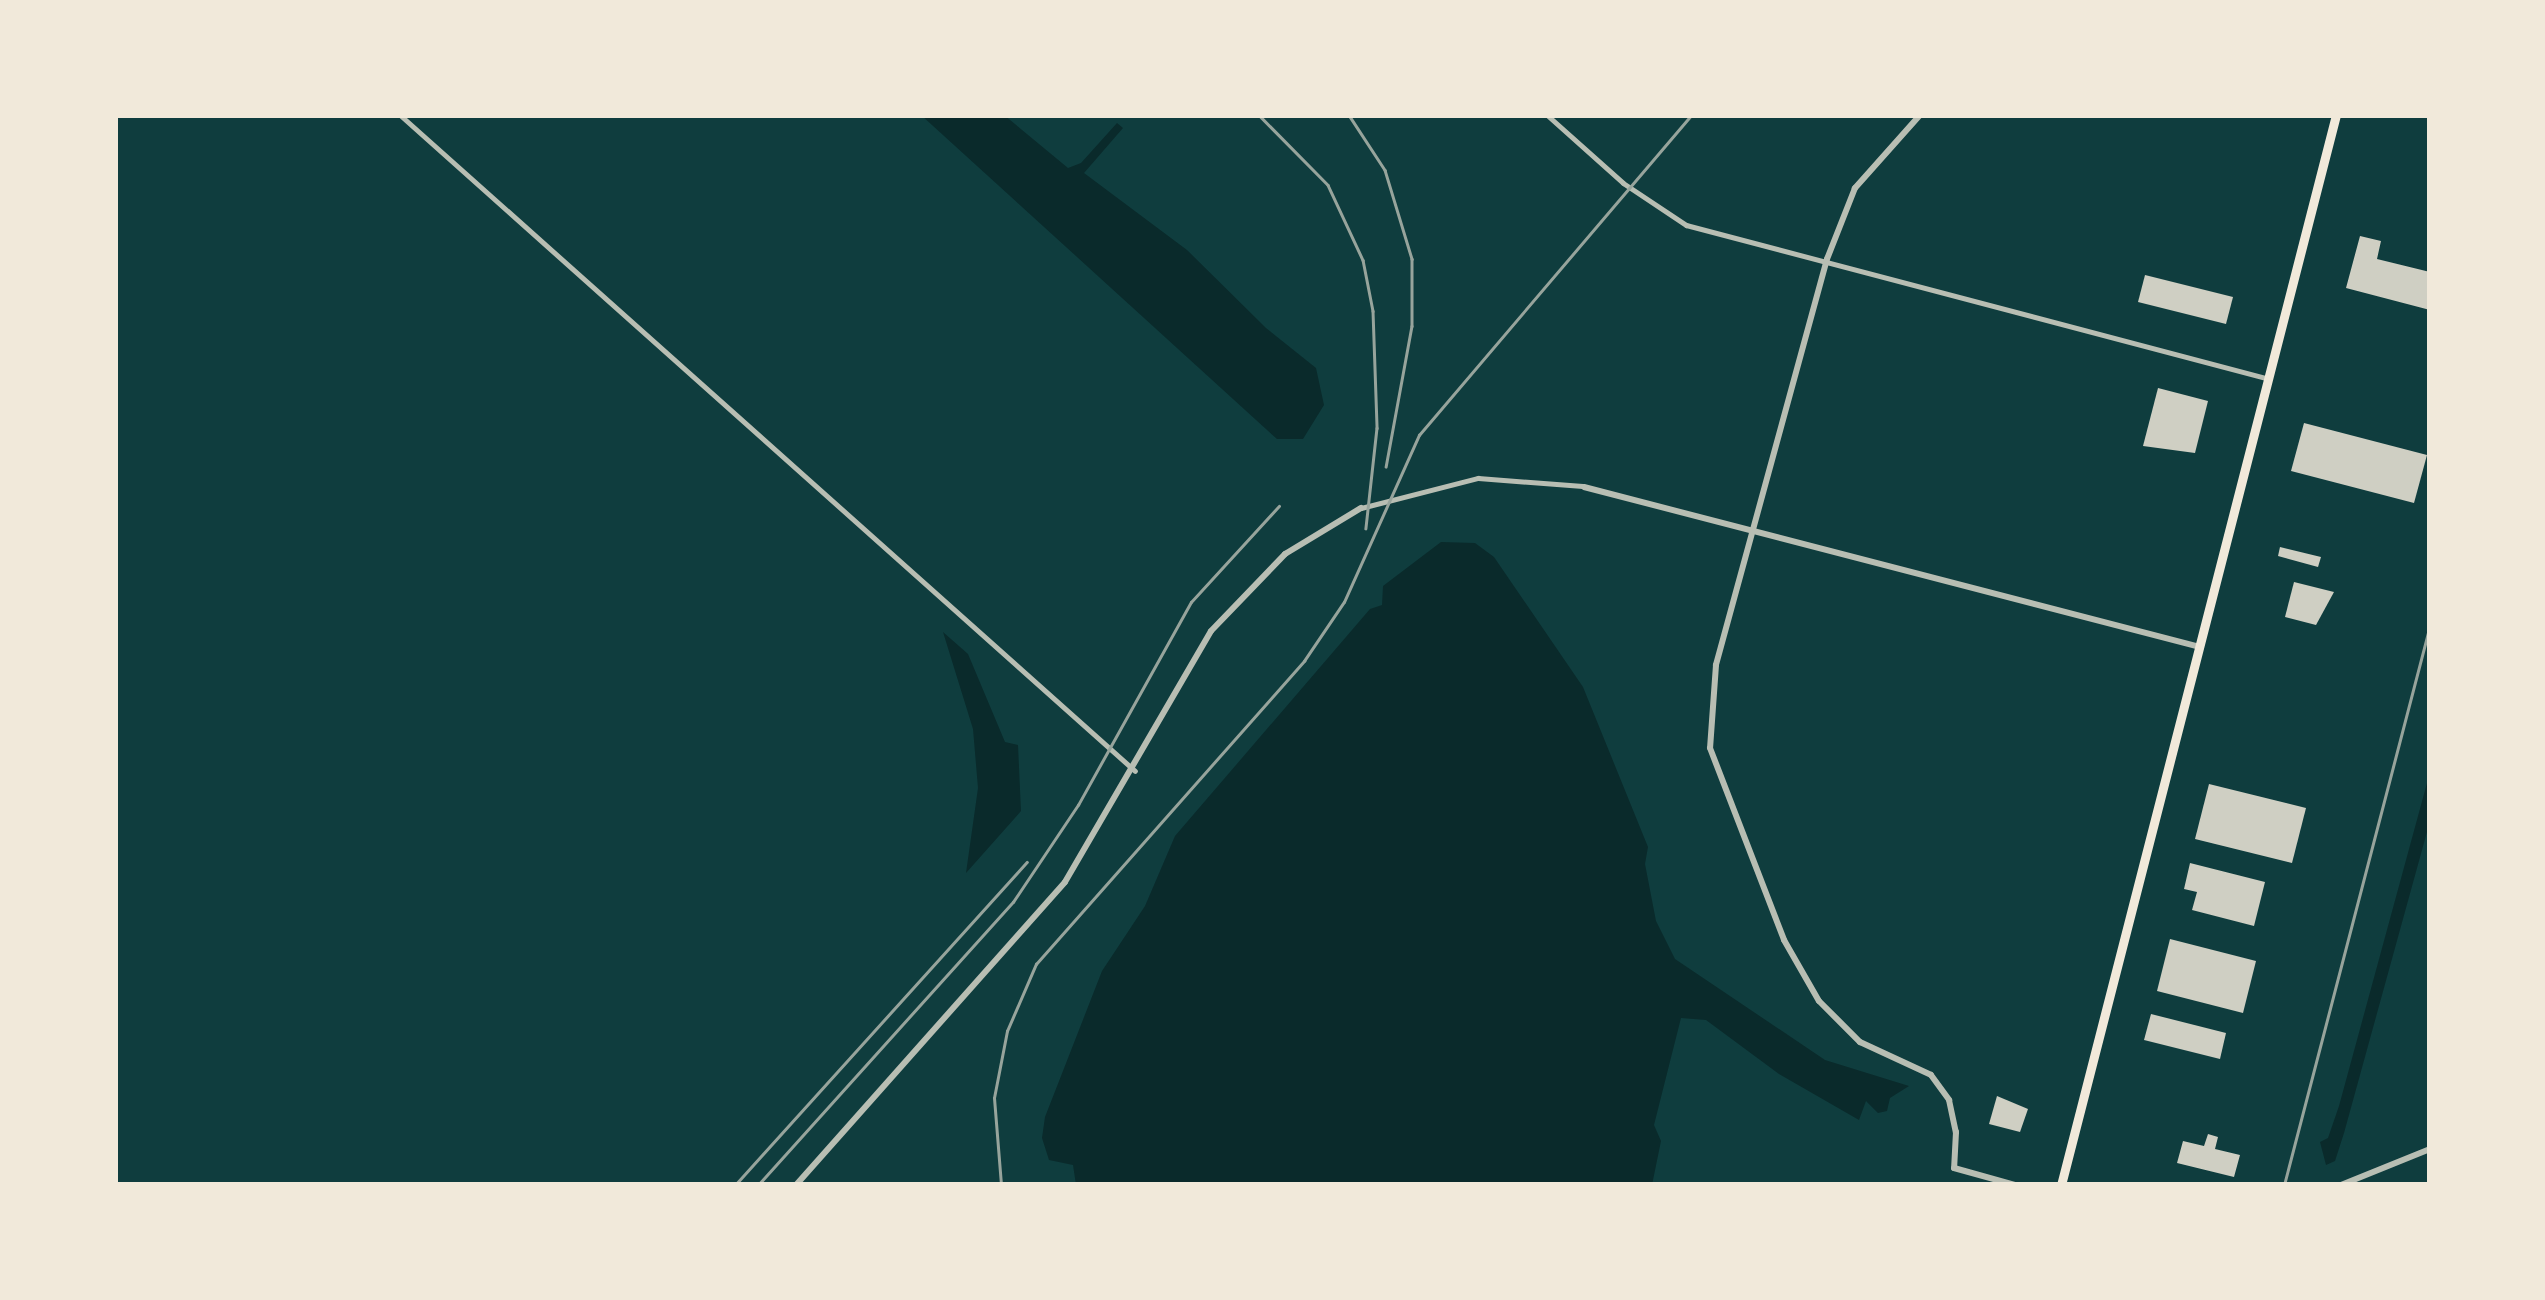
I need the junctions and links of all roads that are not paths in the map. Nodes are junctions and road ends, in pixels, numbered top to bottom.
1 (400, 115) edge
2 (1546, 115) edge
3 (1920, 115) edge
4 (2336, 115) edge
5 (1827, 259) junction
6 (2266, 378) junction
7 (1584, 486) joint
8 (1361, 508) joint
9 (1753, 531) junction
10 (2196, 646) junction
11 (1134, 771) junction
12 (2430, 1149) edge
13 (796, 1185) edge
14 (2015, 1185) edge
15 (2061, 1185) edge
16 (2341, 1185) edge

1 - 11 street
2 - 5 street
3 - 5 street
4 - 6 highway
5 - 6 street
5 - 9 street
6 - 10 highway
7 - 8 street
7 - 9 street
8 - 11 street
9 - 10 street
9 - 14 street
10 - 15 highway
11 - 13 street
12 - 16 street

